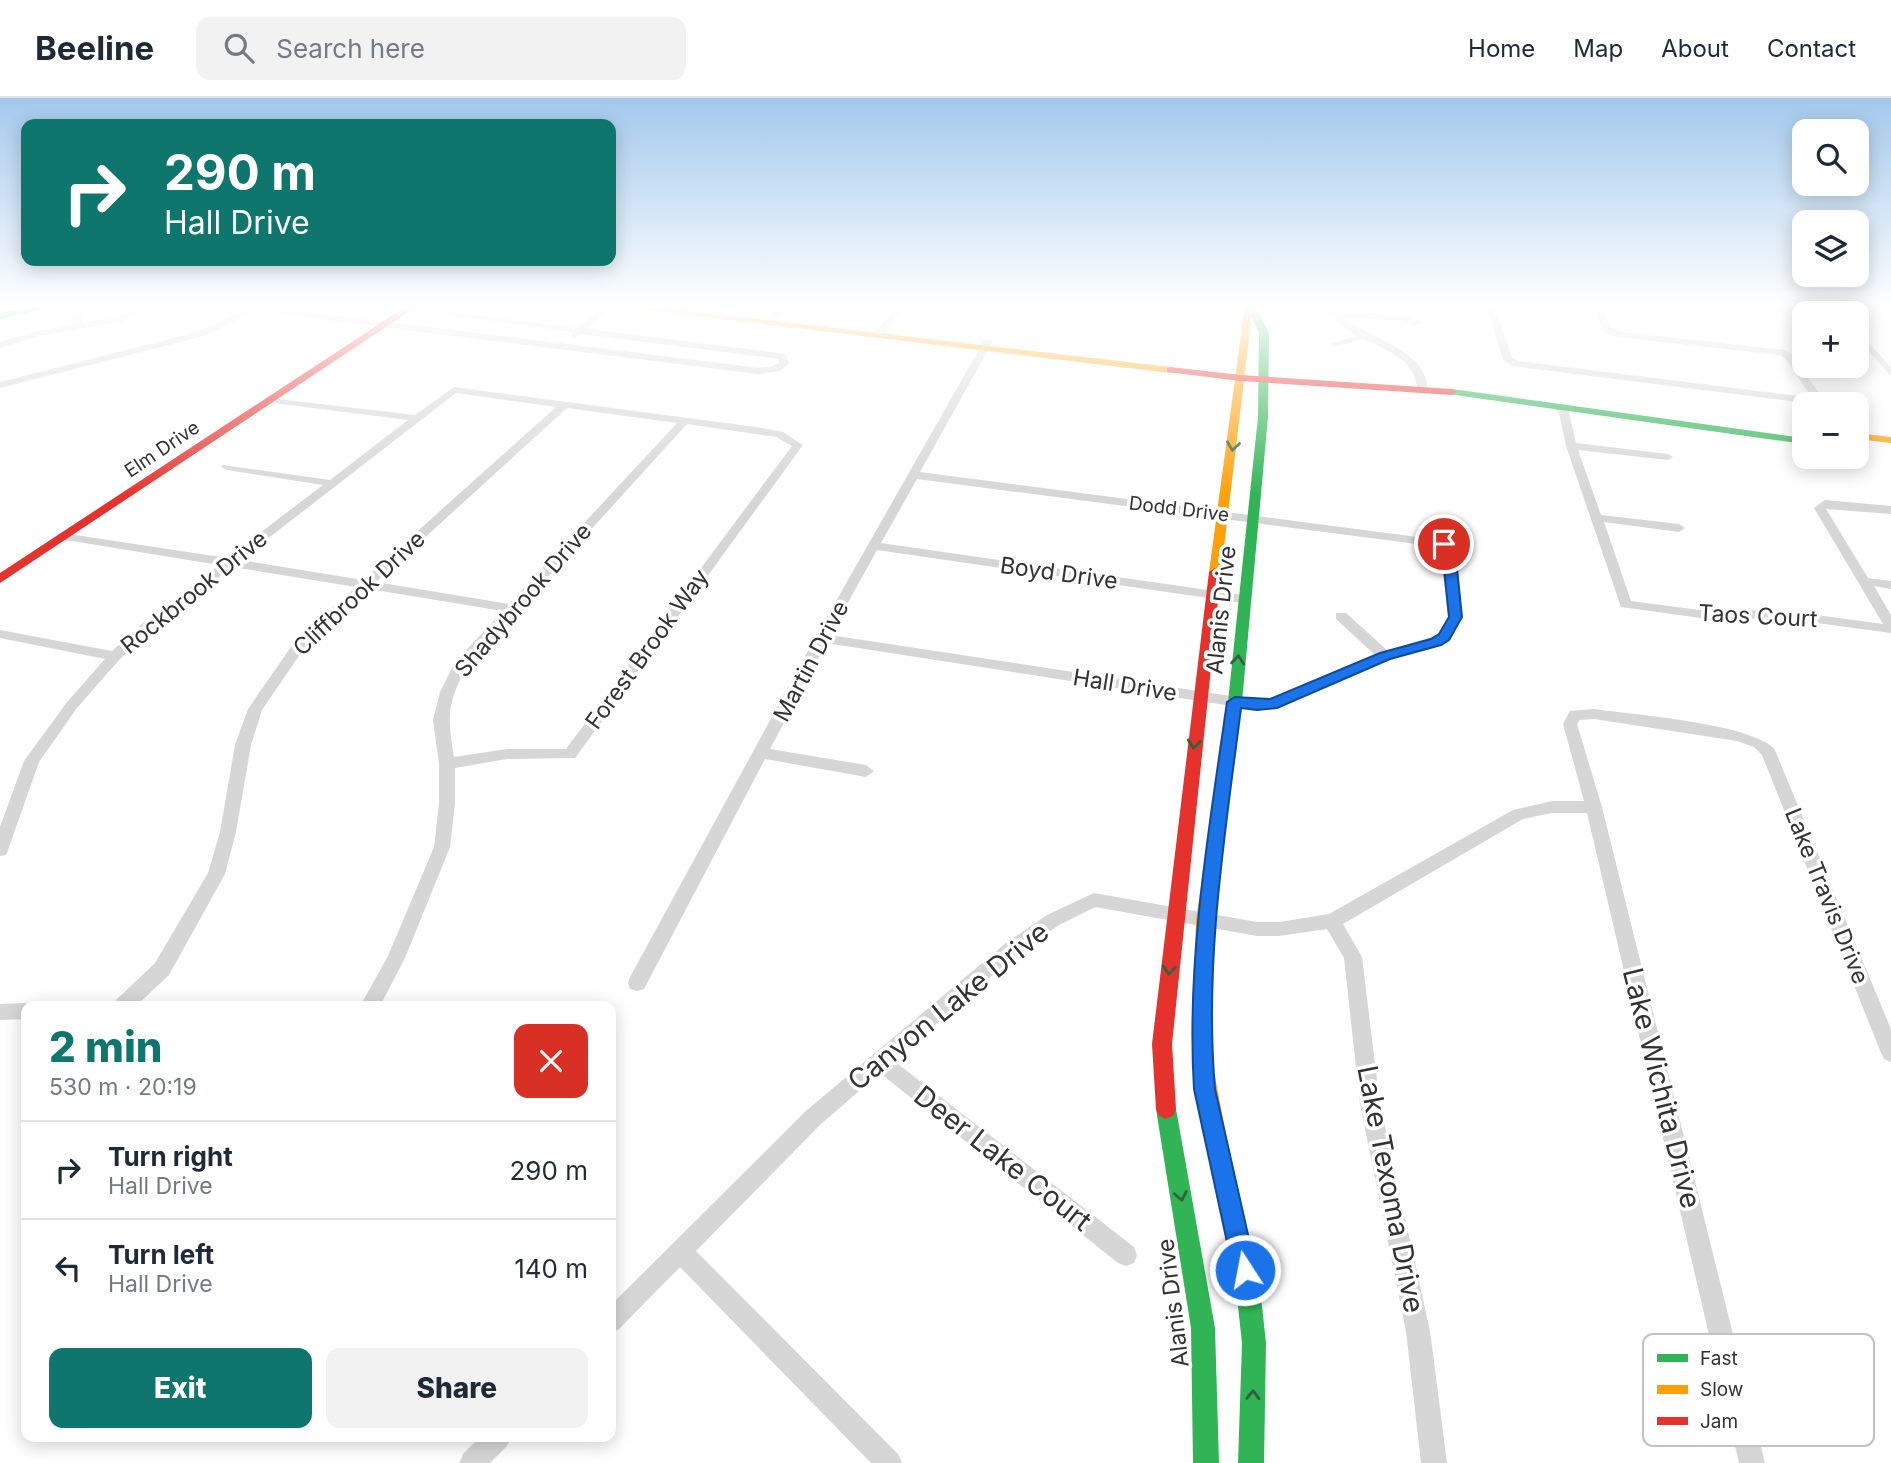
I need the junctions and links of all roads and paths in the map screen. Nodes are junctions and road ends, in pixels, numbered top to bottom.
1 (64, 369) edge
2 (320, 369) edge
3 (741, 369) edge
4 (775, 369) edge
5 (972, 369) edge
6 (1202, 369) edge
7 (1242, 369) edge
8 (1264, 369) edge
9 (1417, 369) edge
10 (1559, 369) edge
11 (1797, 369) edge
12 (1241, 373) junction
13 (1264, 375) junction
14 (0, 385) edge
15 (1422, 386) junction
16 (273, 400) junction
17 (1555, 402) junction
18 (565, 404) junction
19 (416, 418) junction
20 (685, 420) junction
21 (1792, 428) edge
22 (1869, 437) edge
23 (1792, 439) edge
24 (1891, 440) edge
25 (1571, 446) junction
26 (1869, 448) edge
27 (1891, 451) edge
28 (1668, 457) dead end
29 (227, 467) dead end
30 (915, 475) junction
31 (329, 484) junction
32 (1891, 510) edge
33 (1224, 514) junction
34 (1252, 518) junction
35 (1596, 518) junction
36 (1679, 528) dead end
37 (66, 536) junction
38 (1444, 544) joint
39 (874, 545) junction
40 (228, 563) junction
41 (0, 579) edge
42 (1864, 581) junction
43 (367, 584) junction
44 (1891, 585) edge
45 (1211, 595) junction
46 (1243, 599) junction
47 (511, 608) junction
48 (1341, 616) dead end
49 (1891, 627) edge
50 (0, 634) edge
51 (822, 638) junction
52 (115, 656) junction
53 (1385, 656) junction
54 (1199, 696) junction
55 (1235, 702) junction
56 (1759, 743) joint
57 (761, 753) junction
58 (447, 764) junction
59 (866, 771) dead end
60 (1594, 807) junction
61 (0, 850) edge
62 (1174, 916) junction
63 (1205, 920) junction
64 (1332, 921) junction
65 (636, 983) dead end
66 (129, 1001) edge
67 (373, 1001) edge
68 (21, 1011) edge
69 (0, 1012) edge
70 (1891, 1053) edge
71 (879, 1061) junction
72 (680, 1251) junction
73 (1126, 1255) dead end
74 (616, 1316) edge
75 (1721, 1334) edge
76 (493, 1442) edge
77 (472, 1463) edge
78 (889, 1463) edge
79 (1206, 1463) edge
80 (1251, 1463) edge
81 (1434, 1463) edge

1 - 14 street
2 - 16 main road, Elm Drive
3 - 4 street
5 - 30 street, Martin Drive
6 - 12 main road
7 - 12 main road, Alanis Drive
8 - 13 main road, Alanis Drive
9 - 15 street
10 - 11 street
12 - 13 main road
12 -> 33 main road, Alanis Drive
13 - 15 main road
13 - 34 main road, Alanis Drive
15 - 17 main road
16 - 19 street
16 - 37 main road, Elm Drive
17 - 21 main road
17 - 23 main road
17 - 25 street
18 - 19 street, Rockbrook Drive
18 - 20 street
18 - 43 street, Cliffbrook Drive
19 - 31 street, Rockbrook Drive
20 - 47 street, Shadybrook Drive
20 - 58 street, Forest Brook Way
22 - 24 main road
25 - 28 street
25 - 35 street
26 - 27 main road
29 - 31 street
30 - 33 street, Dodd Drive
30 - 39 street, Martin Drive
31 - 40 street, Rockbrook Drive
32 - 42 street
33 - 34 street, Dodd Drive
33 - 45 main road, Alanis Drive
34 - 38 street, Dodd Drive
34 - 46 main road, Alanis Drive
35 - 36 street
35 - 49 street, Taos Court
37 - 40 street
37 - 41 main road, Elm Drive
38 - 53 street, Hall Drive
39 - 45 street, Boyd Drive
39 - 51 street, Martin Drive
40 - 43 street
40 - 52 street, Rockbrook Drive
42 - 44 street
42 - 49 street
43 - 47 street
43 - 66 street, Cliffbrook Drive
45 - 46 street, Boyd Drive
45 - 54 main road, Alanis Drive
55 -> 46 main road, Alanis Drive
47 - 58 street, Shadybrook Drive
48 - 53 street
50 - 52 street
51 - 54 street, Hall Drive
51 - 57 street, Martin Drive
52 - 61 street, Rockbrook Drive
53 - 55 street, Hall Drive
54 - 55 street, Hall Drive
54 -> 62 main road, Alanis Drive
55 - 63 main road, Alanis Drive
56 - 60 street, Lake Wichita Drive
56 - 70 street, Lake Travis Drive
57 - 59 street
57 - 65 street, Martin Drive
58 - 67 street, Shadybrook Drive
60 - 64 street, Canyon Lake Drive
60 - 75 street, Lake Wichita Drive
62 - 63 street, Canyon Lake Drive
62 - 71 street, Canyon Lake Drive
62 -> 79 main road, Alanis Drive
63 - 64 street, Canyon Lake Drive
80 -> 63 main road, Alanis Drive
64 - 81 street, Lake Texoma Drive
68 - 69 street
71 - 72 street, Canyon Lake Drive
71 - 73 street, Deer Lake Court
72 - 74 street, Canyon Lake Drive
72 - 78 street
76 - 77 street

